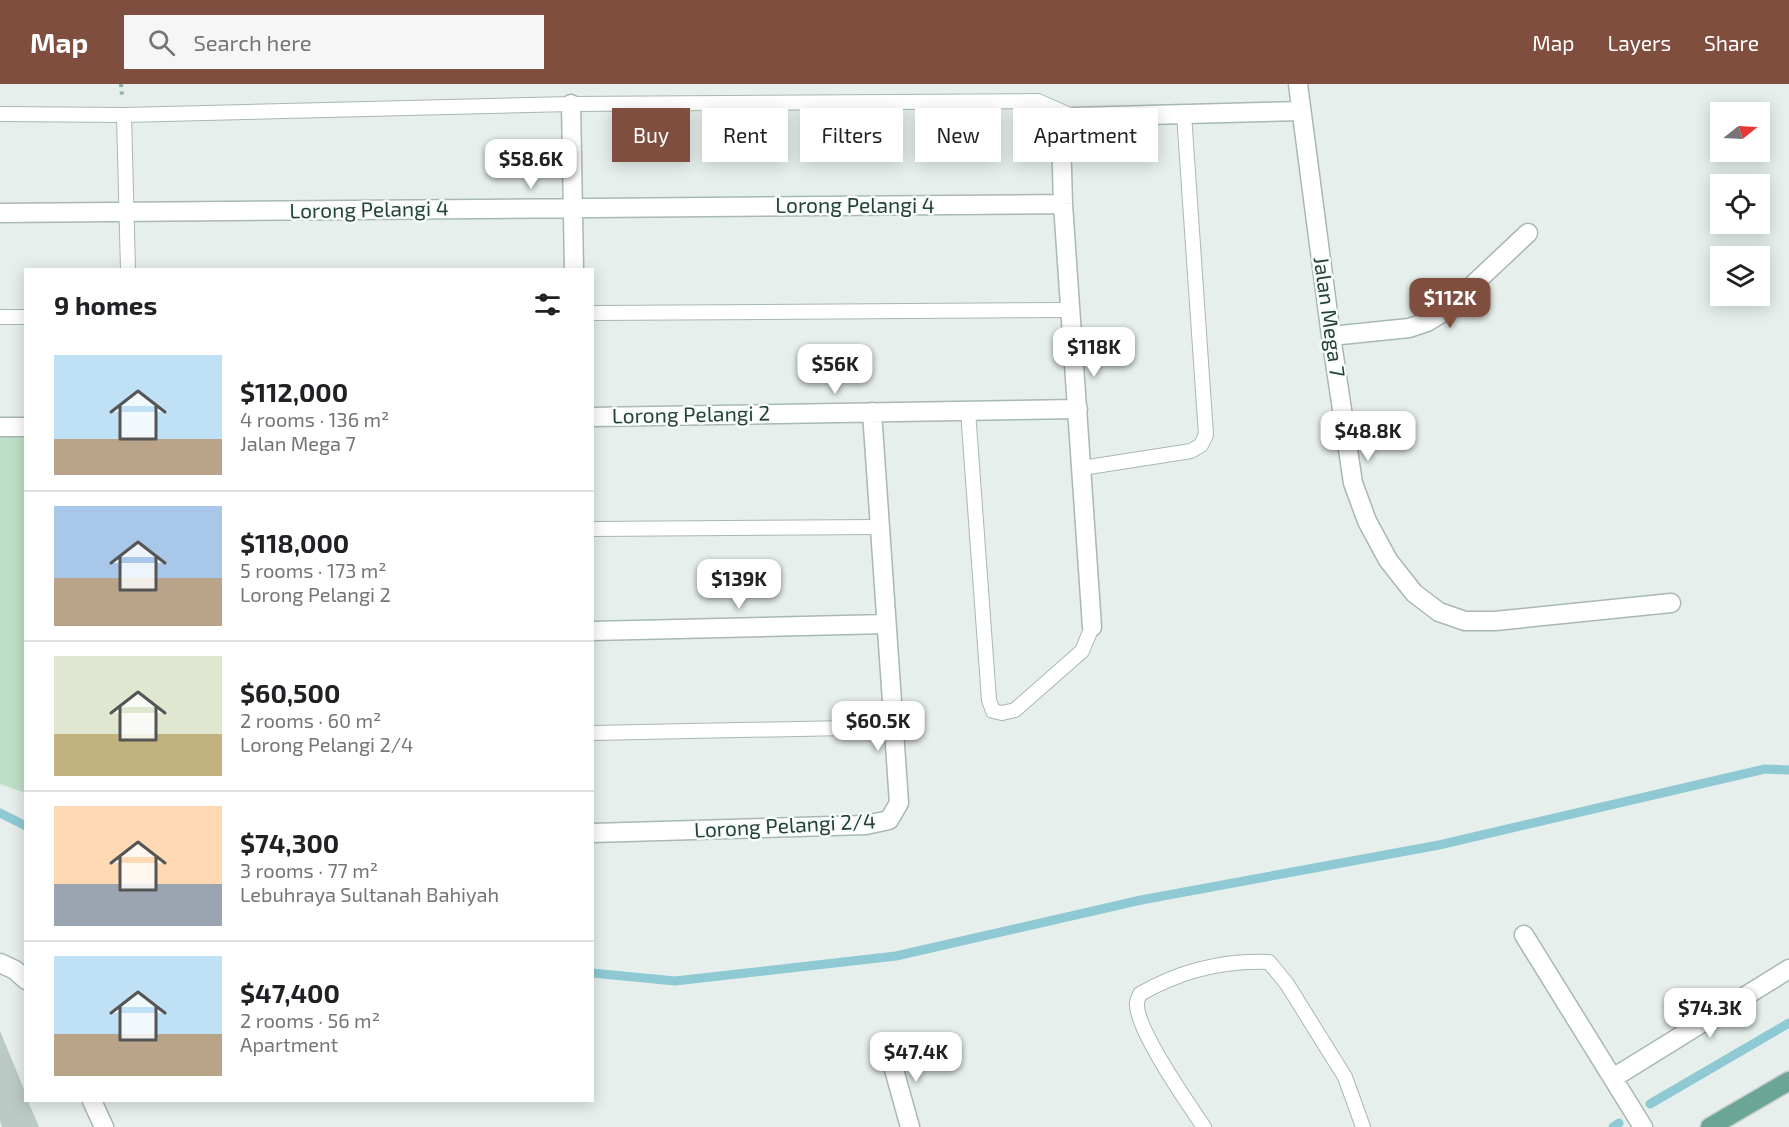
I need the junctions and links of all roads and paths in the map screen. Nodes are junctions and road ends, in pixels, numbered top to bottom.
1 (1298, 84) edge
2 (571, 104) junction
3 (1054, 108) edge
4 (1301, 111) junction
5 (0, 114) edge
6 (1184, 114) junction
7 (124, 115) junction
8 (1158, 115) edge
9 (1062, 162) edge
10 (1063, 204) junction
11 (573, 208) junction
12 (126, 212) junction
13 (0, 213) edge
14 (1528, 233) dead end
15 (128, 268) edge
16 (574, 268) edge
17 (1071, 310) junction
18 (594, 313) edge
19 (0, 317) edge
20 (24, 317) edge
21 (1331, 336) junction
22 (1078, 409) junction
23 (968, 411) junction
24 (872, 412) junction
25 (594, 417) edge
26 (0, 427) edge
27 (24, 427) edge
28 (1082, 468) junction
29 (879, 526) junction
30 (594, 529) edge
31 (1671, 603) dead end
32 (886, 624) junction
33 (1092, 627) joint
34 (594, 631) edge
35 (895, 727) junction
36 (594, 733) edge
37 (594, 833) edge
38 (1524, 935) dead end
39 (0, 963) edge
40 (1789, 969) edge
41 (24, 978) edge
42 (888, 1048) dead end
43 (1613, 1078) junction
44 (1789, 1081) edge
45 (92, 1102) edge
46 (104, 1127) edge
47 (910, 1127) edge
48 (1204, 1127) edge
49 (1363, 1127) edge
50 (1643, 1127) edge
51 (1710, 1127) edge

1 - 4 street, Jalan Mega 7
2 - 3 lane
2 - 7 lane
2 - 11 street
4 - 6 street
4 - 21 street, Jalan Mega 7
5 - 7 lane
6 - 8 street
6 - 28 lane
7 - 12 lane
9 - 10 street
10 - 11 street, Lorong Pelangi 4
10 - 17 street
11 - 12 street, Lorong Pelangi 4
11 - 16 street
12 - 13 street, Lorong Pelangi 4
12 - 15 lane
14 - 21 street
17 - 18 lane
17 - 22 street
19 - 20 lane
21 - 31 street, Jalan Mega 7
22 - 23 street, Lorong Pelangi 2
22 - 28 street
23 - 24 street, Lorong Pelangi 2
23 - 33 lane
24 - 25 street, Lorong Pelangi 2
24 - 29 street, Lorong Pelangi 2/4
26 - 27 street
28 - 33 street
29 - 30 lane
29 - 32 street, Lorong Pelangi 2/4
32 - 34 street
32 - 35 street, Lorong Pelangi 2/4
35 - 36 lane
35 - 37 street, Lorong Pelangi 2/4
38 - 43 street
39 - 41 street
40 - 43 street
42 - 47 street
43 - 50 street
44 - 51 main road
45 - 46 street
48 - 49 lane

